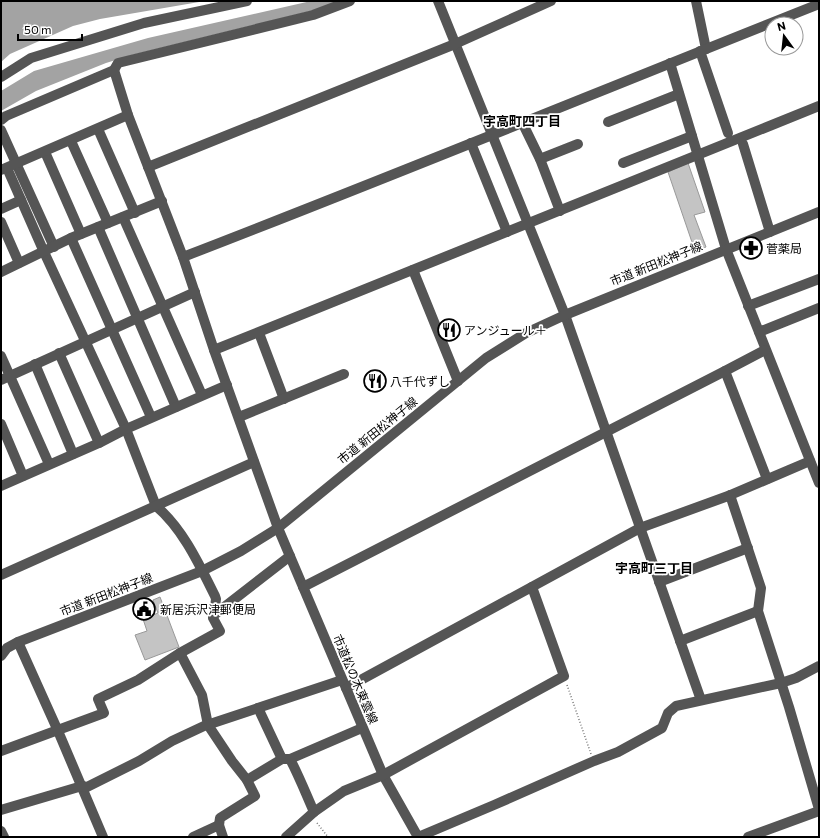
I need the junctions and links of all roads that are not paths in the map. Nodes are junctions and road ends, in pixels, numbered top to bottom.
1 (247, 1) edge
2 (350, 1) edge
3 (438, 1) edge
4 (551, 1) edge
5 (696, 1) edge
6 (819, 4) edge
7 (455, 44) junction
8 (703, 50) junction
9 (670, 63) junction
10 (114, 70) junction
11 (1, 77) edge
12 (679, 94) junction
13 (819, 106) edge
14 (128, 115) junction
15 (1, 120) edge
16 (522, 122) junction
17 (608, 122) dead end
18 (98, 129) junction
19 (1, 130) edge
20 (728, 133) dead end
21 (492, 135) junction
22 (692, 136) junction
23 (70, 141) junction
24 (471, 143) junction
25 (578, 144) dead end
26 (743, 144) dead end
27 (45, 152) junction
28 (698, 155) junction
29 (540, 160) junction
30 (624, 163) dead end
31 (17, 164) junction
32 (148, 167) junction
33 (4, 169) edge
34 (21, 200) junction
35 (162, 201) junction
36 (1, 209) edge
37 (560, 211) junction
38 (819, 212) edge
39 (135, 213) junction
40 (123, 217) junction
41 (1, 222) edge
42 (108, 223) junction
43 (528, 224) junction
44 (98, 228) junction
45 (507, 232) junction
46 (770, 232) junction
47 (81, 234) junction
48 (71, 238) junction
49 (54, 247) junction
50 (726, 249) junction
51 (44, 252) junction
52 (183, 257) junction
53 (19, 263) junction
54 (413, 270) junction
55 (1, 272) edge
56 (819, 279) edge
57 (195, 292) junction
58 (163, 306) junction
59 (748, 306) junction
60 (819, 308) edge
61 (565, 315) junction
62 (137, 318) junction
63 (112, 329) junction
64 (759, 332) junction
65 (259, 333) junction
66 (85, 341) junction
67 (214, 350) junction
68 (765, 350) junction
69 (59, 353) junction
70 (1, 356) edge
71 (35, 364) junction
72 (725, 371) junction
73 (344, 374) dead end
74 (6, 378) edge
75 (458, 381) junction
76 (227, 386) junction
77 (202, 395) junction
78 (284, 399) junction
79 (176, 407) junction
80 (151, 417) junction
81 (239, 417) junction
82 (1, 424) edge
83 (126, 429) junction
84 (606, 432) junction
85 (99, 442) junction
86 (73, 454) junction
87 (810, 461) junction
88 (254, 462) junction
89 (49, 464) junction
90 (24, 476) junction
91 (767, 479) junction
92 (819, 483) edge
93 (1, 486) edge
94 (730, 495) junction
95 (156, 506) junction
96 (278, 528) junction
97 (640, 528) junction
98 (748, 548) junction
99 (290, 556) junction
100 (202, 571) junction
101 (1, 575) edge
102 (659, 582) junction
103 (303, 587) junction
104 (532, 587) junction
105 (758, 610) junction
106 (214, 615) junction
107 (680, 641) junction
108 (18, 642) junction
109 (180, 653) junction
110 (1, 656) edge
111 (819, 666) edge
112 (780, 683) junction
113 (344, 684) junction
114 (701, 700) junction
115 (258, 708) junction
116 (208, 725) junction
117 (362, 728) junction
118 (58, 731) junction
119 (1, 751) edge
120 (286, 759) junction
121 (383, 775) junction
122 (247, 780) junction
123 (82, 786) junction
124 (1, 810) edge
125 (819, 810) edge
126 (312, 813) junction
127 (219, 825) junction
128 (1, 832) edge
129 (4, 837) edge
130 (103, 837) edge
131 (192, 837) edge
132 (223, 837) edge
133 (286, 837) edge
134 (418, 837) edge
135 (748, 837) edge

1 - 11 street
2 - 10 street
3 - 7 street
4 - 7 street
5 - 8 street
6 - 8 street
7 - 21 street
7 - 32 street
8 - 9 street
8 - 20 street
9 - 12 street
9 - 16 street
10 - 14 street, 市道松の木東雲線
10 - 15 street
12 - 17 street
12 - 22 street
13 - 28 street
14 - 18 street
14 - 32 street, 市道松の木東雲線
16 - 21 street
16 - 29 street
18 - 23 street
18 - 39 street
19 - 31 street
21 - 24 street
21 - 43 street
22 - 28 street
22 - 30 street
23 - 27 street
23 - 42 street
24 - 45 street
24 - 52 street
25 - 29 street
26 - 46 street
27 - 31 street
27 - 47 street
28 - 37 street
28 - 50 street
29 - 37 street
31 - 33 street
31 - 49 street
32 - 35 street, 市道松の木東雲線
33 - 34 street
34 - 36 street
34 - 51 street
35 - 39 street
35 - 52 street, 市道松の木東雲線
37 - 43 street
38 - 46 street, 市道 新田松神子線
39 - 40 street
40 - 42 street
40 - 58 street
41 - 53 street
42 - 44 street
43 - 45 street
43 - 61 street
44 - 47 street
44 - 62 street
45 - 54 street
46 - 50 street, 市道 新田松神子線
47 - 48 street
48 - 49 street
48 - 63 street
49 - 51 street
50 - 59 street
50 - 61 street, 市道 新田松神子線
51 - 53 street
51 - 66 street
52 - 57 street, 市道松の木東雲線
53 - 55 street
54 - 65 street
54 - 75 street
56 - 59 street
57 - 58 street
57 - 67 street, 市道松の木東雲線
58 - 62 street
58 - 77 street
59 - 64 street
60 - 64 street
61 - 75 street, 市道 新田松神子線
61 - 84 street
62 - 63 street
62 - 79 street
63 - 66 street
63 - 80 street
64 - 68 street
65 - 67 street
65 - 78 street
66 - 69 street
66 - 83 street
67 - 76 street, 市道松の木東雲線
68 - 72 street
68 - 87 street
69 - 71 street
69 - 85 street
70 - 74 street
71 - 74 street
71 - 86 street
72 - 84 street
72 - 91 street
73 - 78 street
74 - 89 street
75 - 96 street, 市道 新田松神子線
76 - 77 street
76 - 81 street, 市道松の木東雲線
77 - 79 street
78 - 81 street
79 - 80 street
80 - 83 street
81 - 88 street, 市道松の木東雲線
82 - 90 street
83 - 85 street
83 - 95 street
84 - 97 street
84 - 103 street
85 - 86 street
86 - 89 street
87 - 91 street
87 - 92 street
88 - 95 street
88 - 96 street, 市道松の木東雲線
89 - 90 street
90 - 93 street
91 - 94 street
94 - 97 street
94 - 98 street
95 - 100 street
95 - 101 street
96 - 99 street, 市道松の木東雲線
96 - 100 street, 市道 新田松神子線
97 - 102 street
97 - 104 street
98 - 102 street
98 - 105 street
99 - 103 street, 市道松の木東雲線
99 - 106 street
100 - 106 street
100 - 108 street, 市道 新田松神子線
102 - 107 street
103 - 113 street, 市道松の木東雲線
104 - 113 street
104 - 121 street
105 - 107 street
105 - 112 street
106 - 109 street
107 - 114 street
108 - 110 street, 市道 新田松神子線
108 - 118 street
109 - 116 street
109 - 118 street
111 - 112 street
112 - 114 street
112 - 125 street
113 - 115 street
113 - 117 street, 市道松の木東雲線
114 - 134 street
115 - 116 street
115 - 120 street
116 - 122 street
116 - 123 street
117 - 120 street
117 - 121 street, 市道松の木東雲線
118 - 119 street
118 - 123 street
120 - 122 street
120 - 126 street
121 - 126 street
121 - 134 street, 市道松の木東雲線
122 - 127 street
123 - 124 street
123 - 130 street
125 - 135 street
126 - 133 street
127 - 131 street
127 - 132 street
128 - 129 street

